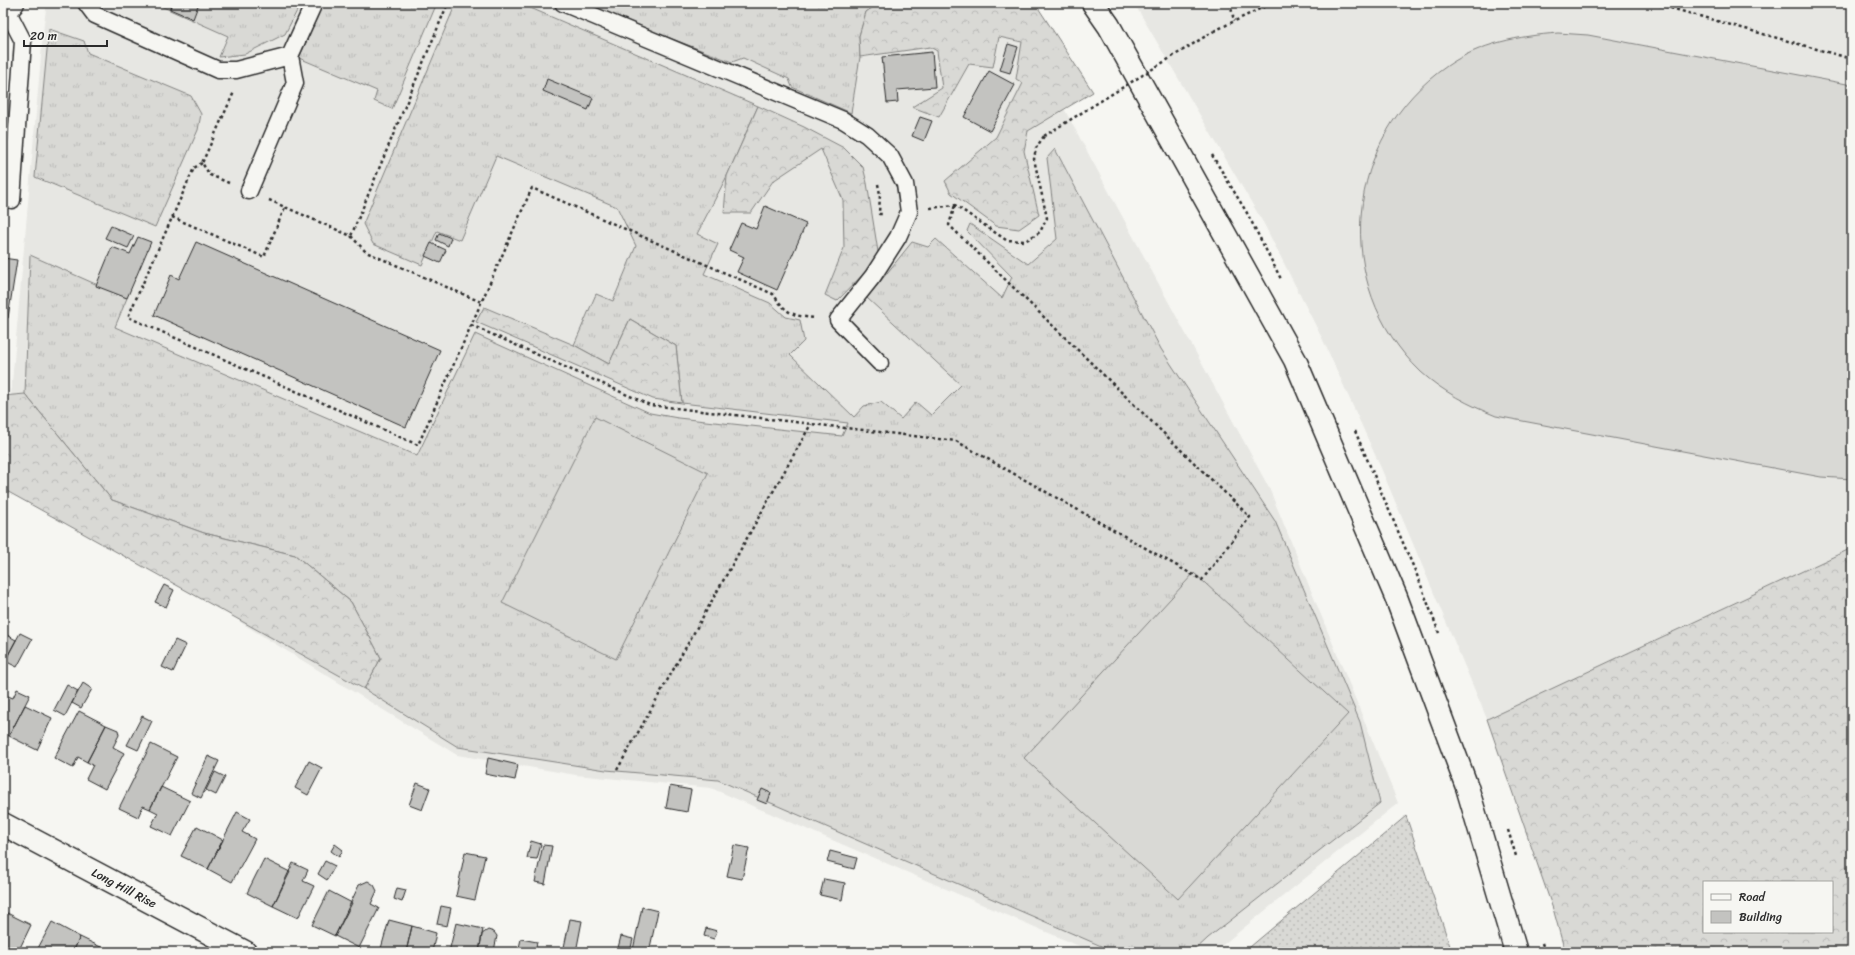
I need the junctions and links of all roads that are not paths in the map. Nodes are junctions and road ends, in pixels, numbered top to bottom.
1 (86, 3) edge
2 (314, 3) edge
3 (563, 3) edge
4 (1093, 3) edge
5 (8, 8) edge
6 (290, 56) junction
7 (249, 191) road end
8 (12, 200) dead end
9 (880, 363) dead end
10 (3, 824) edge
11 (245, 952) edge
12 (1516, 952) edge

1 - 6 lane
2 - 6 lane
3 - 9 lane
4 - 12 main road
5 - 8 lane
6 - 7 lane
10 - 11 main road, Long Hill Rise

